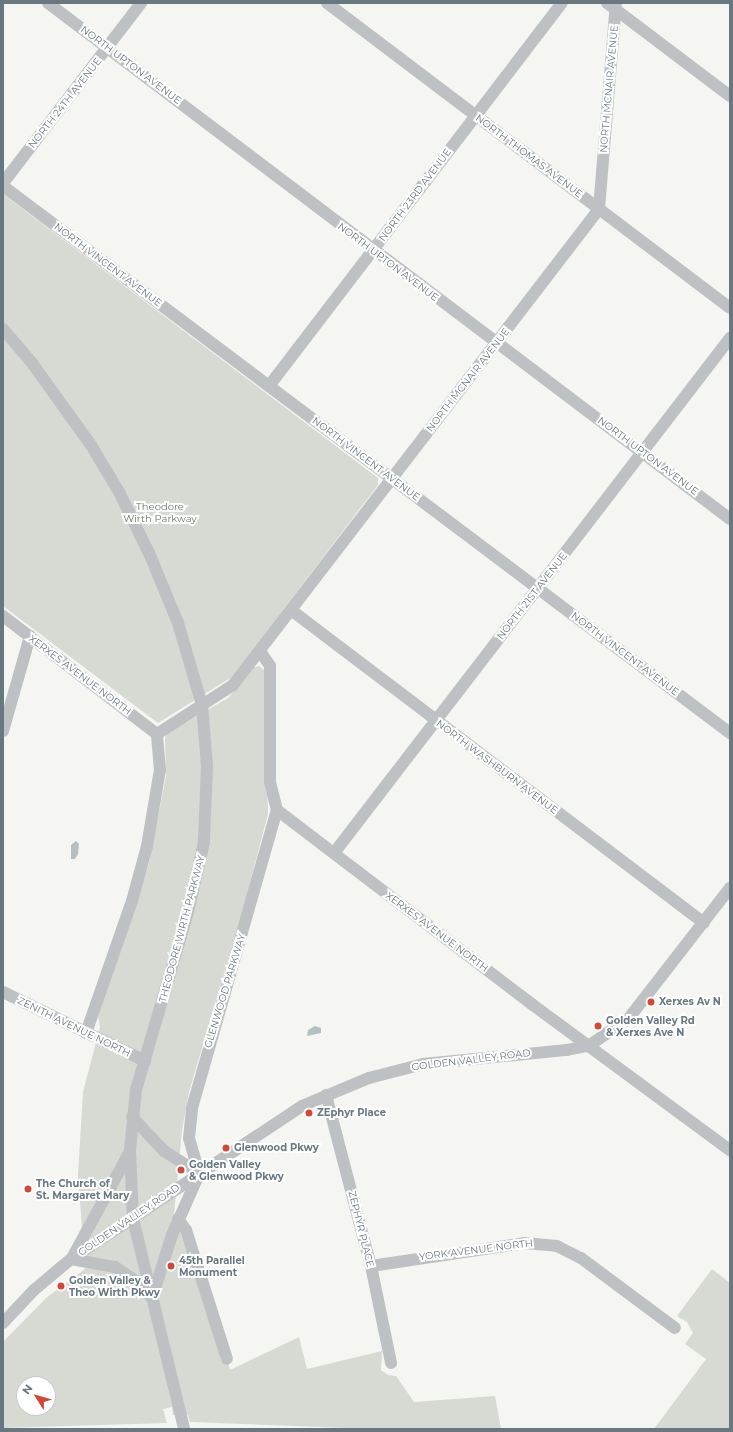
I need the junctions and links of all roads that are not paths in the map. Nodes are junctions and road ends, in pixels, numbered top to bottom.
1 (48, 3) edge
2 (141, 3) edge
3 (327, 3) edge
4 (562, 3) edge
5 (613, 5) edge
6 (108, 48) junction
7 (730, 96) edge
8 (476, 116) junction
9 (3, 184) edge
10 (599, 209) junction
11 (373, 250) junction
12 (730, 308) edge
13 (3, 329) edge
14 (730, 338) edge
15 (496, 344) junction
16 (269, 386) junction
17 (642, 452) junction
18 (392, 479) junction
19 (730, 519) edge
20 (538, 588) junction
21 (291, 610) junction
22 (3, 616) edge
23 (30, 636) junction
24 (260, 651) junction
25 (202, 705) junction
26 (436, 721) junction
27 (3, 731) edge
28 (730, 733) edge
29 (157, 734) junction
30 (277, 810) junction
31 (334, 853) junction
32 (730, 888) edge
33 (704, 923) junction
34 (3, 992) edge
35 (86, 1033) junction
36 (590, 1045) junction
37 (145, 1061) junction
38 (326, 1095) junction
39 (132, 1117) junction
40 (130, 1150) junction
41 (730, 1150) edge
42 (199, 1173) junction
43 (133, 1219) junction
44 (178, 1219) junction
45 (71, 1259) junction
46 (371, 1266) junction
47 (152, 1298) junction
48 (3, 1323) edge
49 (675, 1328) dead end
50 (227, 1359) dead end
51 (391, 1363) dead end
52 (184, 1429) edge

1 - 6 street, NORTH UPTON AVENUE
2 - 6 street, NORTH 24TH AVENUE
3 - 8 street, NORTH THOMAS AVENUE
4 - 8 street, NORTH 23RD AVENUE
5 - 7 street
5 - 10 street, NORTH MCNAIR AVENUE
6 - 9 street, NORTH 24TH AVENUE
6 - 11 street, NORTH UPTON AVENUE
8 - 10 street, NORTH THOMAS AVENUE
8 - 11 street, NORTH 23RD AVENUE
9 - 16 street, NORTH VINCENT AVENUE
10 - 12 street, NORTH THOMAS AVENUE
10 - 15 street, NORTH MCNAIR AVENUE
11 - 15 street, NORTH UPTON AVENUE
11 - 16 street, NORTH 23RD AVENUE
13 - 25 street, THEODORE WIRTH PARKWAY
14 - 17 street, NORTH 21ST AVENUE
15 - 17 street, NORTH UPTON AVENUE
15 - 18 street, NORTH MCNAIR AVENUE
16 - 18 street, NORTH VINCENT AVENUE
17 - 19 street, NORTH UPTON AVENUE
17 - 20 street, NORTH 21ST AVENUE
18 - 20 street, NORTH VINCENT AVENUE
18 - 21 street, NORTH MCNAIR AVENUE
20 - 26 street, NORTH 21ST AVENUE
20 - 28 street, NORTH VINCENT AVENUE
21 - 24 street, NORTH MCNAIR AVENUE
21 - 26 street, NORTH WASHBURN AVENUE
22 - 23 street, XERXES AVENUE NORTH
23 - 27 street
23 - 29 street, XERXES AVENUE NORTH
24 - 25 street, NORTH MCNAIR AVENUE
24 - 30 street
25 - 29 street
25 - 37 street, THEODORE WIRTH PARKWAY
26 - 31 street, NORTH 21ST AVENUE
26 - 33 street, NORTH WASHBURN AVENUE
29 - 35 street
30 - 31 street, XERXES AVENUE NORTH
30 - 42 street, GLENWOOD PARKWAY
31 - 36 street, XERXES AVENUE NORTH
32 - 33 street, GOLDEN VALLEY ROAD
33 - 36 street, GOLDEN VALLEY ROAD
34 - 35 street, ZENITH AVENUE NORTH
35 - 37 street, ZENITH AVENUE NORTH
36 - 38 street, GOLDEN VALLEY ROAD
36 - 41 street, XERXES AVENUE NORTH
37 - 39 street, THEODORE WIRTH PARKWAY
38 - 42 street, GOLDEN VALLEY ROAD
38 - 46 street, ZEPHYR PLACE
39 - 40 street, THEODORE WIRTH PARKWAY
39 - 42 street
40 - 43 street, THEODORE WIRTH PARKWAY
40 - 45 street
42 - 43 street, GOLDEN VALLEY ROAD
42 - 44 street
43 - 45 street, GOLDEN VALLEY ROAD
43 - 47 street, THEODORE WIRTH PARKWAY
44 - 47 street
44 - 50 street
45 - 47 street
45 - 48 street, GOLDEN VALLEY ROAD
46 - 49 street, YORK AVENUE NORTH
46 - 51 street, ZEPHYR PLACE
47 - 52 street, THEODORE WIRTH PARKWAY

